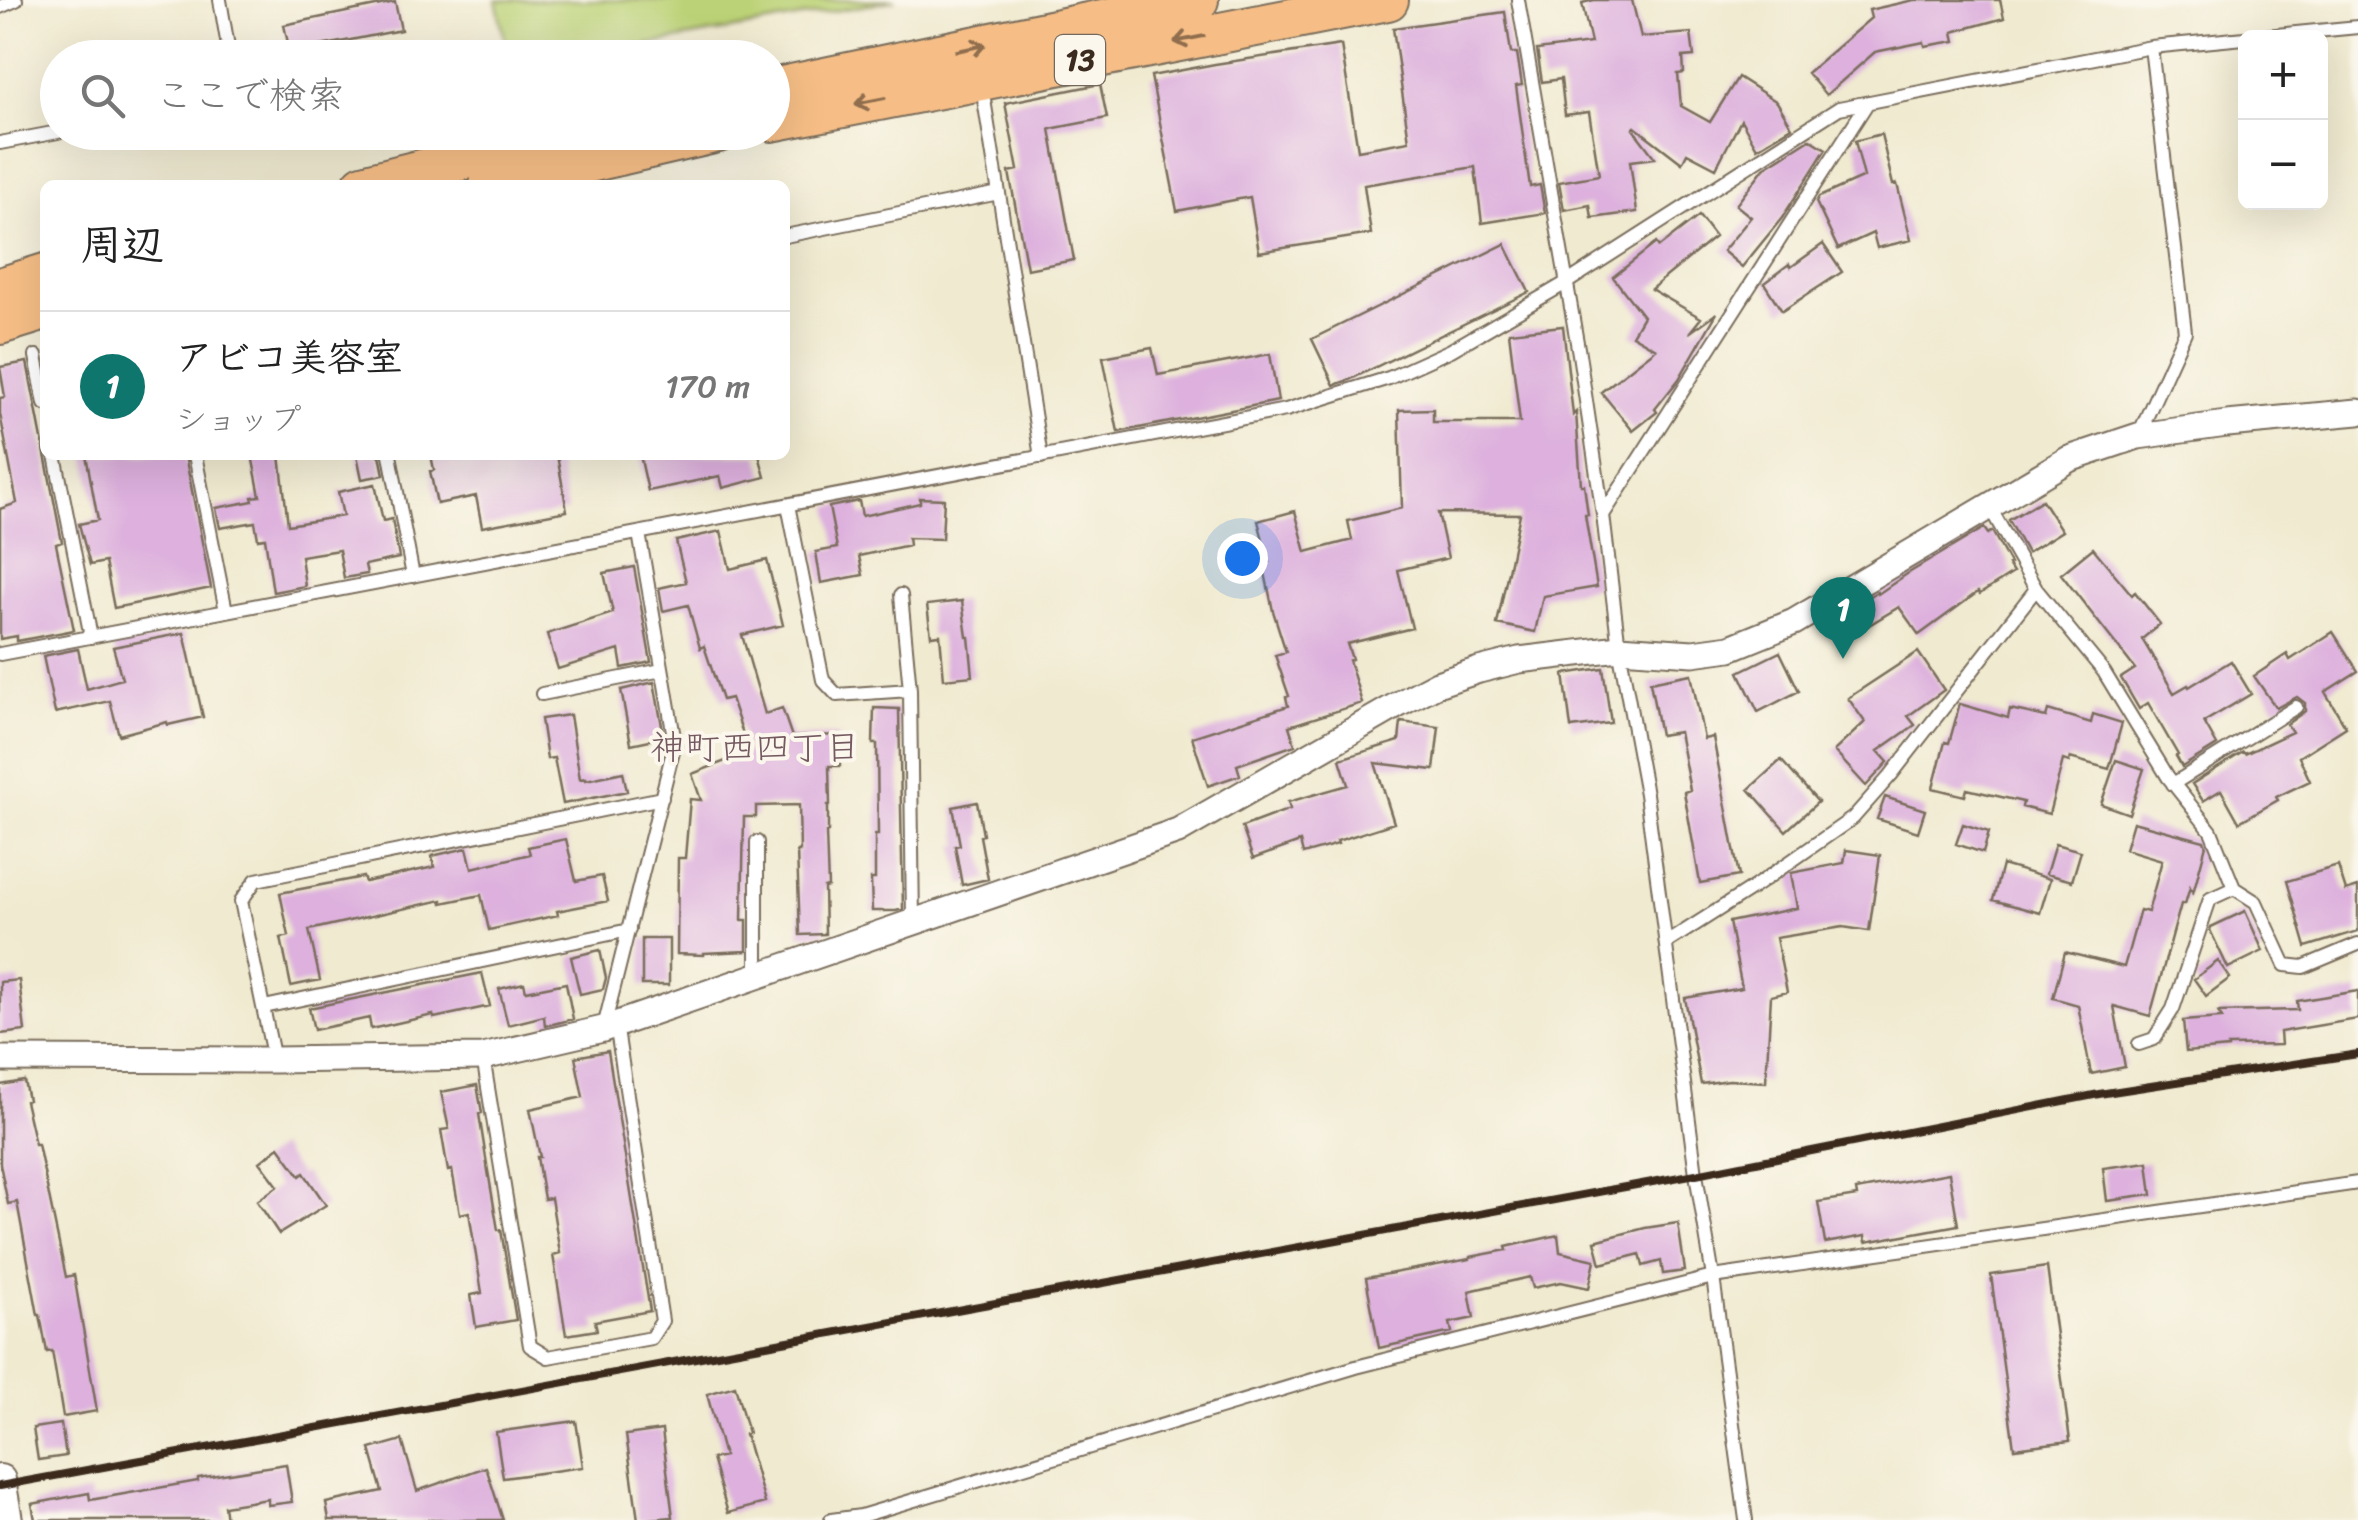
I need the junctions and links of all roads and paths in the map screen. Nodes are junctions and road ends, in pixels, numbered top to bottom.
1 (16, 0) edge
2 (220, 0) edge
3 (1198, 0) edge
4 (1388, 0) edge
5 (1518, 0) edge
6 (0, 8) edge
7 (2358, 26) edge
8 (2320, 30) edge
9 (2238, 38) edge
10 (227, 40) edge
11 (2152, 47) junction
12 (981, 80) junction
13 (790, 85) edge
14 (1868, 102) junction
15 (790, 117) edge
16 (40, 136) edge
17 (0, 144) edge
18 (500, 150) edge
19 (641, 150) edge
20 (383, 180) edge
21 (512, 180) edge
22 (999, 193) junction
23 (790, 235) edge
24 (40, 276) edge
25 (1566, 283) junction
26 (0, 288) edge
27 (40, 312) edge
28 (0, 324) edge
29 (36, 356) dead end
30 (40, 377) edge
31 (2358, 412) edge
32 (2138, 436) junction
33 (1041, 457) junction
34 (56, 460) edge
35 (197, 460) edge
36 (391, 460) edge
37 (788, 505) junction
38 (1989, 506) junction
39 (1604, 515) junction
40 (638, 533) junction
41 (413, 576) junction
42 (2036, 589) junction
43 (901, 594) dead end
44 (226, 612) junction
45 (91, 637) junction
46 (1619, 648) junction
47 (0, 654) edge
48 (662, 670) junction
49 (910, 690) junction
50 (542, 694) dead end
51 (2296, 707) dead end
52 (2174, 784) junction
53 (662, 798) junction
54 (757, 842) dead end
55 (2234, 888) junction
56 (913, 923) junction
57 (629, 930) junction
58 (1666, 943) junction
59 (2358, 944) edge
60 (757, 976) junction
61 (264, 1006) junction
62 (609, 1027) junction
63 (2139, 1044) dead end
64 (482, 1057) junction
65 (0, 1059) edge
66 (274, 1060) junction
67 (2358, 1183) edge
68 (1713, 1277) junction
69 (0, 1480) edge
70 (7, 1520) edge
71 (831, 1520) edge
72 (1746, 1520) edge

1 - 6 lane
2 - 10 lane
13 -> 3 highway, 13
4 -> 12 highway, 13
5 - 25 lane
7 - 8 lane
9 - 11 lane
11 - 14 lane
11 - 32 lane
12 -> 15 highway, 13
12 - 22 lane
14 - 25 lane
14 - 39 lane
16 - 17 lane
18 - 20 highway
19 - 21 highway
22 - 23 lane
22 - 33 lane
24 - 26 highway
25 - 33 lane
25 - 39 lane
27 - 28 highway
29 - 30 lane
31 - 32 street
32 - 38 street
33 - 37 lane
34 - 45 lane
35 - 44 lane
36 - 41 lane
37 - 40 lane
37 - 49 lane
38 - 42 lane
38 - 46 street
39 - 46 lane
40 - 41 lane
40 - 48 lane
41 - 44 lane
42 - 52 lane
42 - 58 lane
43 - 49 lane
44 - 45 lane
45 - 47 lane
46 - 56 street
46 - 58 lane
48 - 50 lane
48 - 53 lane
49 - 56 lane
51 - 52 lane
52 - 55 lane
53 - 57 lane
53 - 61 lane
54 - 60 lane
55 - 59 lane
55 - 63 lane
56 - 60 street
57 - 61 lane
57 - 62 lane
58 - 68 lane
60 - 62 street
61 - 66 lane
62 - 64 street
62 - 64 lane
64 - 66 street
65 - 66 street
67 - 68 lane
68 - 71 lane
68 - 72 lane
69 - 70 street

